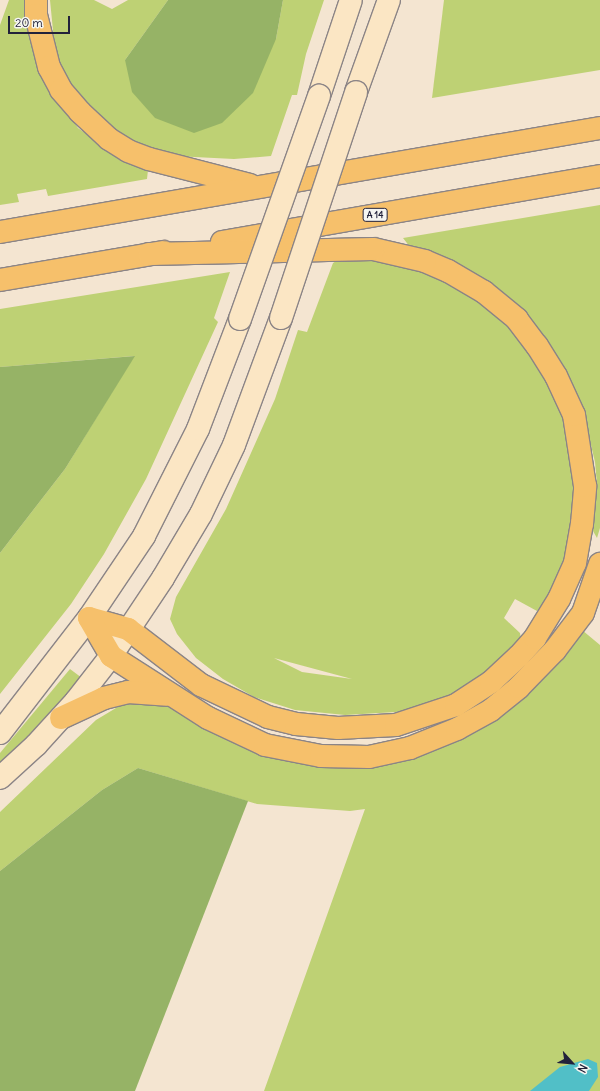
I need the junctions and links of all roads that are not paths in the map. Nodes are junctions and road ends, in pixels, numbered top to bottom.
1 (36, 0) edge
2 (351, 0) edge
3 (389, 0) edge
4 (600, 128) edge
5 (600, 176) edge
6 (258, 188) junction
7 (0, 232) edge
8 (149, 254) junction
9 (0, 280) edge
10 (600, 564) edge
11 (90, 618) junction
12 (128, 629) junction
13 (110, 656) junction
14 (168, 695) junction
15 (61, 718) junction
16 (0, 733) edge
17 (0, 778) edge

1 - 6 highway
2 - 11 main road, bridge
3 - 12 main road, bridge
4 - 6 highway
5 - 8 highway, A 14
6 - 7 highway
8 - 9 highway, A 14
8 - 12 highway
10 - 14 highway
11 - 12 highway
11 - 13 highway
11 - 16 main road
12 - 13 main road
13 - 14 highway
13 - 15 main road
14 - 15 highway
15 - 17 main road

